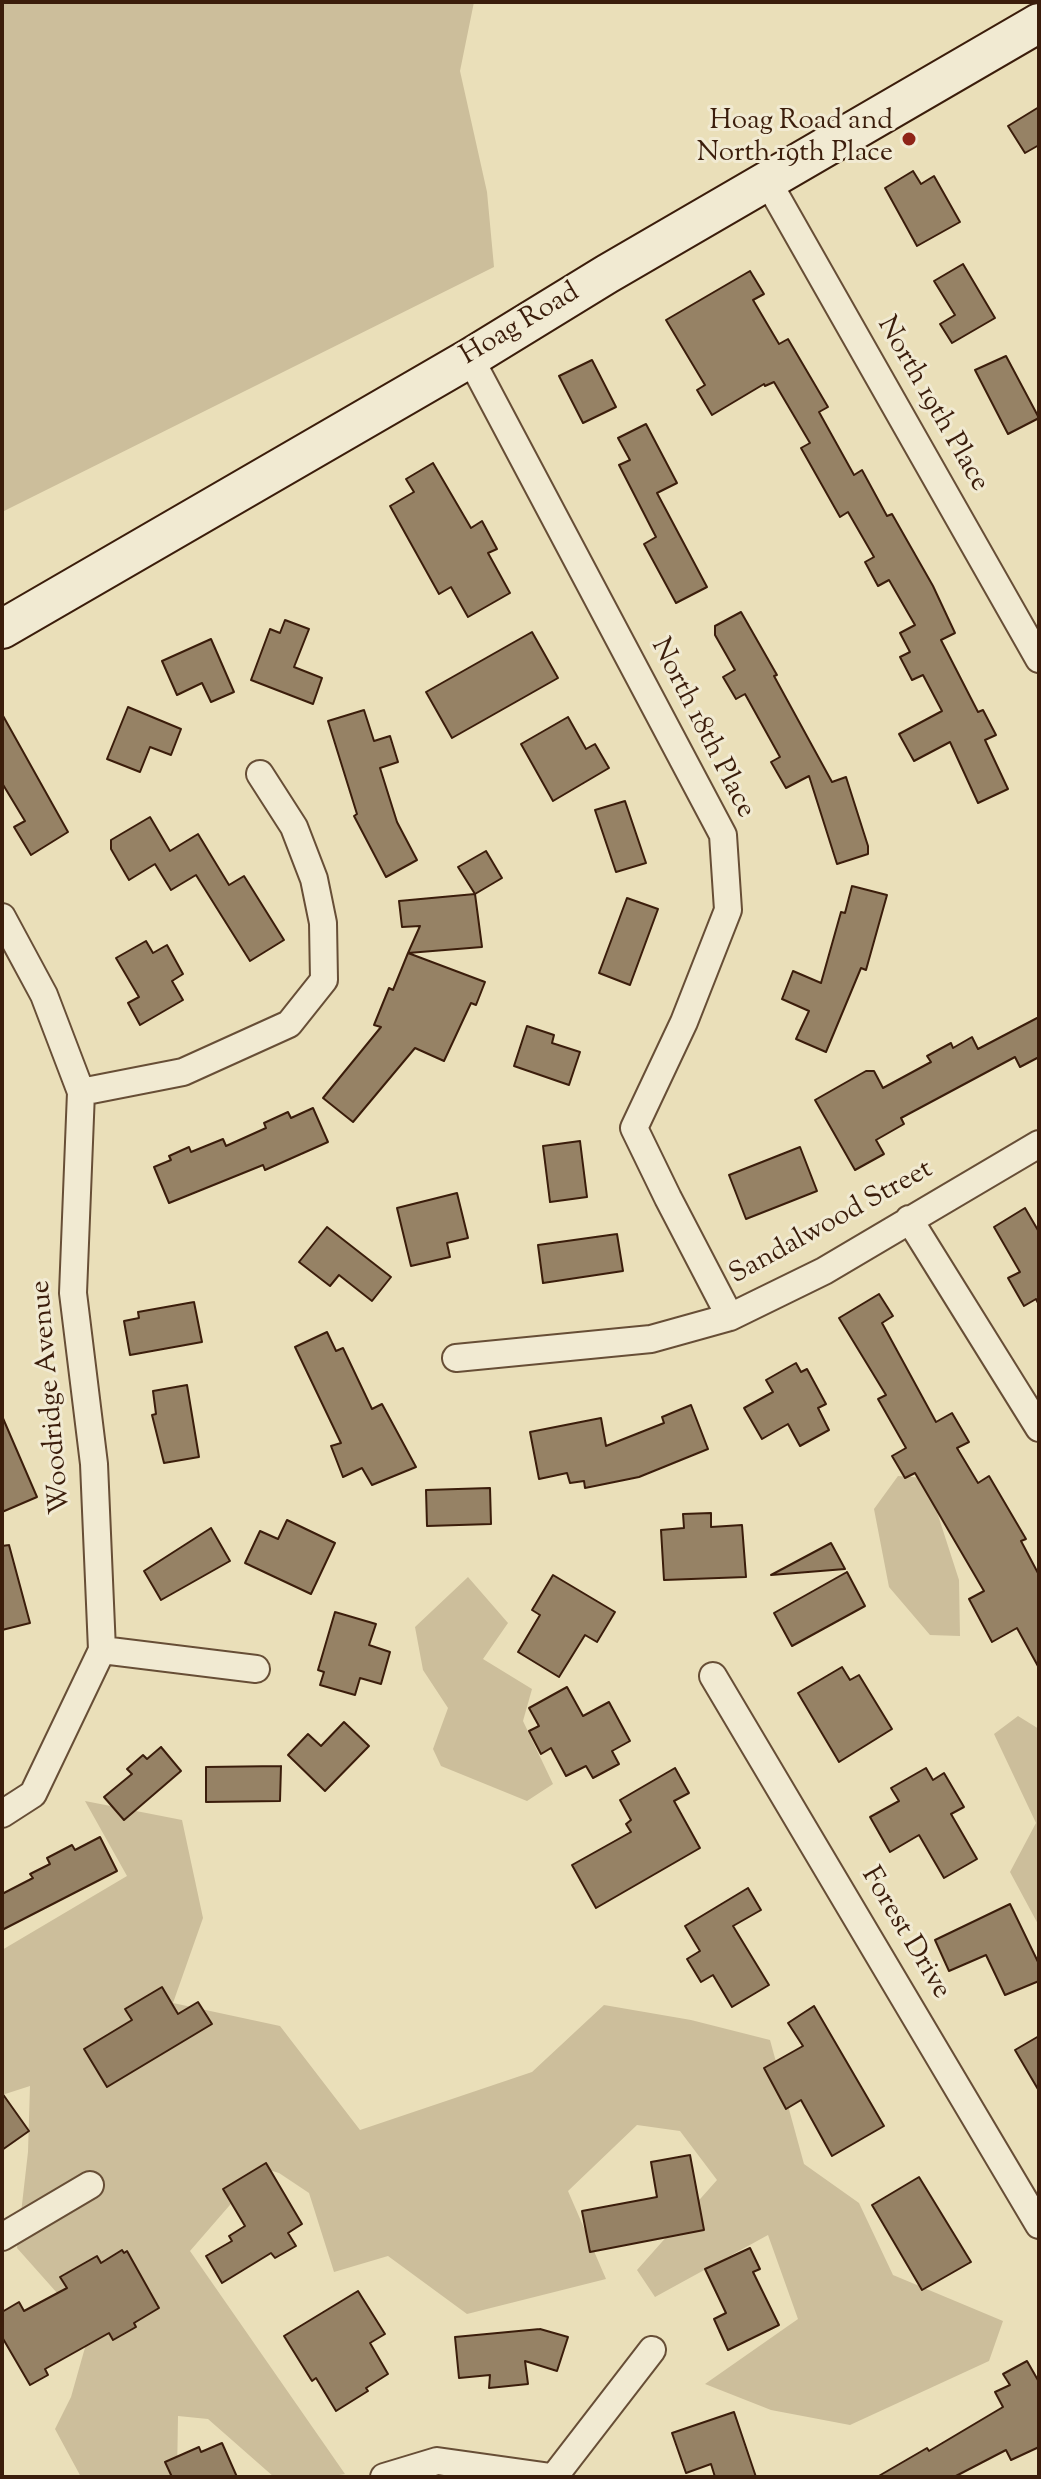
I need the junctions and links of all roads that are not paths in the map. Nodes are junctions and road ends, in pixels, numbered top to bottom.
1 (1039, 23) edge
2 (768, 182) junction
3 (470, 358) junction
4 (2, 629) edge
5 (1039, 659) edge
6 (260, 774) dead end
7 (2, 917) edge
8 (81, 1092) junction
9 (1039, 1144) edge
10 (909, 1219) junction
11 (730, 1317) junction
12 (456, 1358) dead end
13 (1039, 1428) edge
14 (102, 1650) junction
15 (256, 1669) dead end
16 (713, 1676) dead end
17 (2, 1814) edge
18 (90, 2185) dead end
19 (1039, 2225) edge
20 (2, 2237) edge
21 (652, 2350) dead end
22 (384, 2477) edge
23 (552, 2477) edge

1 - 2 street, Hoag Road
2 - 3 street, Hoag Road
2 - 5 street, North 19th Place
3 - 4 street, Hoag Road
3 - 11 street, North 18th Place
6 - 8 street
7 - 8 street, Woodridge Avenue
8 - 14 street, Woodridge Avenue
9 - 10 street, Sandalwood Street
10 - 11 street, Sandalwood Street
10 - 13 street
11 - 12 street, Sandalwood Street
14 - 15 street
14 - 17 street, Woodridge Avenue
16 - 19 street, Forest Drive
18 - 20 street
21 - 23 street
22 - 23 street

